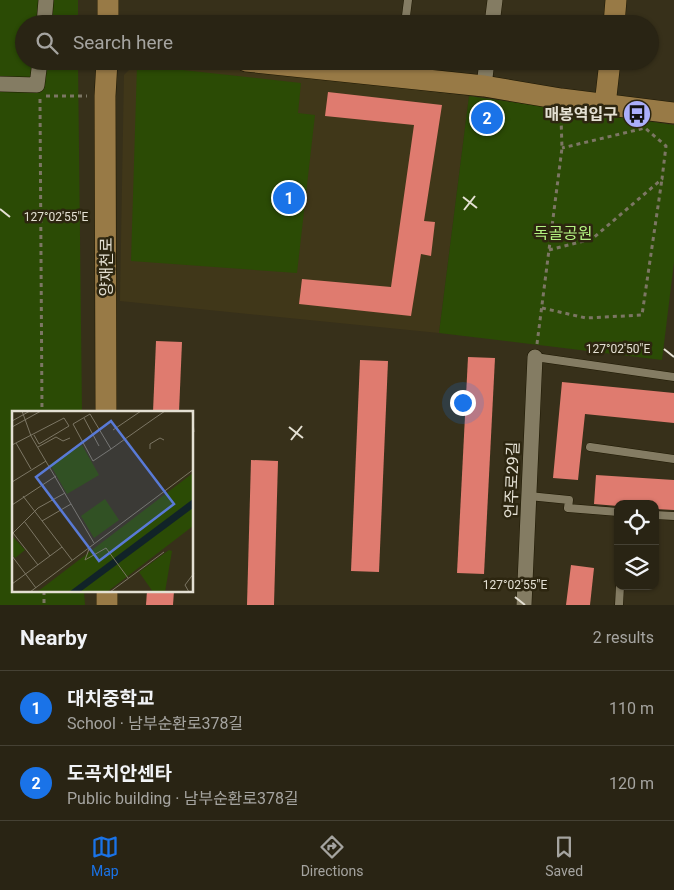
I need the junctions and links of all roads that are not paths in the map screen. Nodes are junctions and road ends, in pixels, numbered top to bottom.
1 (46, 0) edge
2 (408, 0) edge
3 (495, 0) edge
4 (616, 0) edge
5 (45, 15) edge
6 (406, 15) edge
7 (493, 15) edge
8 (615, 15) edge
9 (39, 70) edge
10 (106, 70) edge
11 (399, 70) edge
12 (486, 70) edge
13 (609, 70) edge
14 (0, 84) edge
15 (484, 86) junction
16 (606, 105) junction
17 (674, 113) edge
18 (535, 357) joint
19 (674, 377) edge
20 (106, 411) edge
21 (590, 447) dead end
22 (674, 459) edge
23 (529, 496) junction
24 (614, 512) edge
25 (659, 515) edge
26 (674, 516) edge
27 (620, 590) edge
28 (107, 592) edge
29 (107, 605) edge
30 (524, 605) edge
31 (619, 605) edge

1 - 5 street
2 - 6 lane
3 - 7 street
4 - 8 street
9 - 14 street
10 - 20 street, 양재천로
11 - 15 street
12 - 15 street
13 - 16 street
15 - 16 street
16 - 17 street
18 - 19 lane
18 - 23 street, 언주로29길
21 - 22 lane
23 - 24 lane
23 - 30 street, 언주로29길
25 - 26 lane
27 - 31 lane
28 - 29 street

